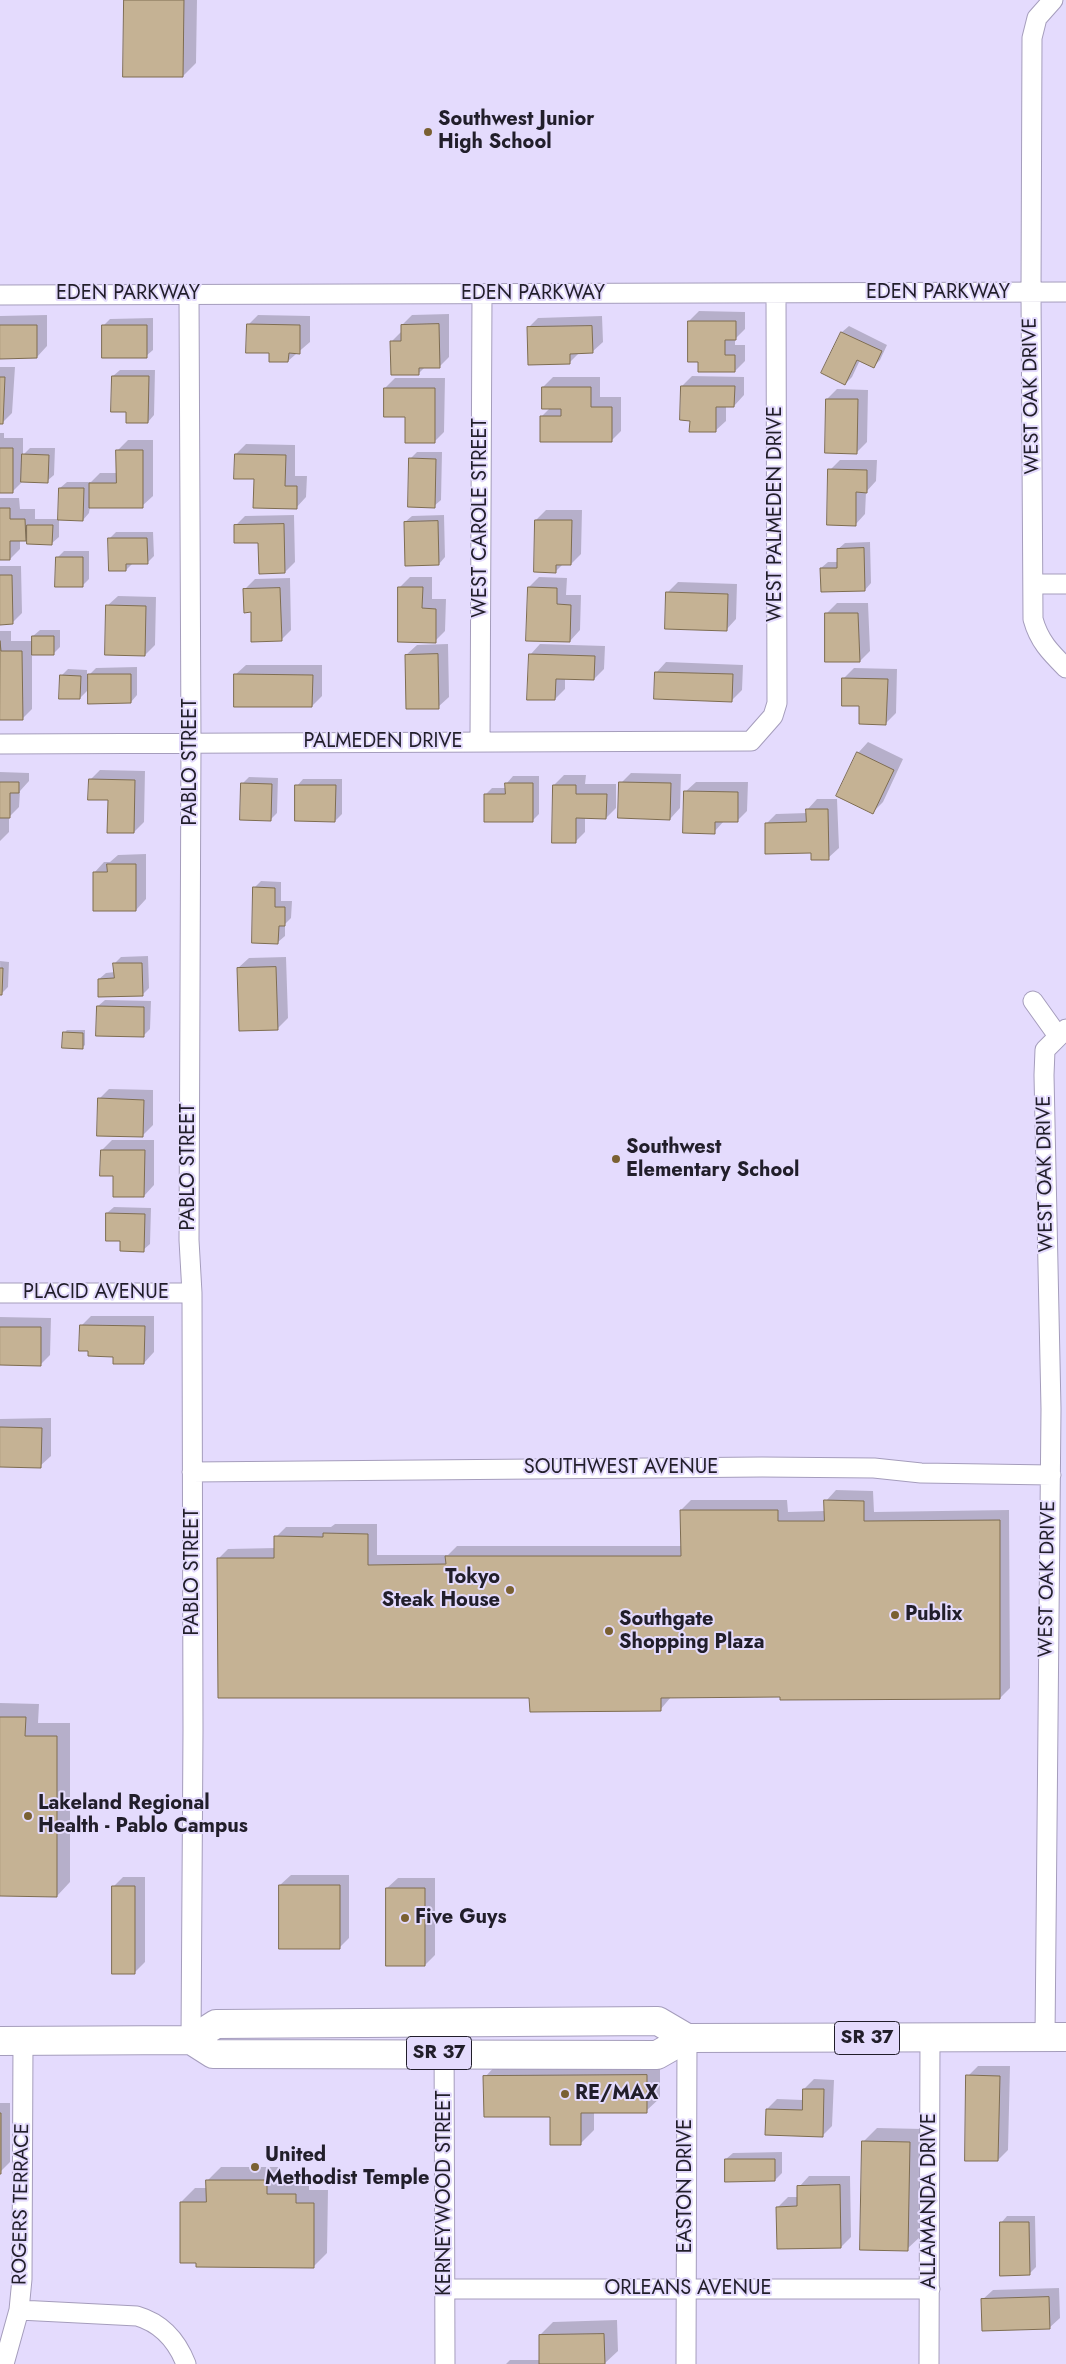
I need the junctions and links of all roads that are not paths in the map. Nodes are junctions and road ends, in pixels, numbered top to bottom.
1 (1053, 0) edge
2 (1066, 292) edge
3 (1031, 293) junction
4 (0, 294) edge
5 (189, 294) junction
6 (482, 294) junction
7 (776, 294) junction
8 (1033, 584) junction
9 (1066, 584) edge
10 (1066, 668) edge
11 (762, 730) joint
12 (480, 741) junction
13 (191, 743) junction
14 (0, 744) edge
15 (1033, 1001) dead end
16 (1062, 1032) edge
17 (0, 1293) edge
18 (192, 1293) junction
19 (192, 1472) junction
20 (1050, 1475) junction
21 (444, 2022) junction
22 (1056, 2037) edge
23 (687, 2038) junction
24 (930, 2038) junction
25 (191, 2040) junction
26 (11, 2041) edge
27 (444, 2053) junction
28 (686, 2288) junction
29 (446, 2289) junction
30 (930, 2289) junction
31 (19, 2310) junction
32 (4, 2364) edge
33 (186, 2364) edge
34 (445, 2364) edge
35 (686, 2364) edge
36 (929, 2364) edge

1 - 3 street, WEST OAK DRIVE
2 - 3 street, EDEN PARKWAY
3 - 7 street, EDEN PARKWAY
3 - 8 street, WEST OAK DRIVE
4 - 5 street, EDEN PARKWAY
5 - 6 street, EDEN PARKWAY
5 - 13 street, PABLO STREET
6 - 7 street, EDEN PARKWAY
6 - 12 street, WEST CAROLE STREET
7 - 11 street, WEST PALMEDEN DRIVE
8 - 9 street
8 - 10 street, WEST OAK DRIVE
11 - 12 street, PALMEDEN DRIVE
12 - 13 street, PALMEDEN DRIVE
13 - 14 street, PALMEDEN DRIVE
13 - 18 street, PABLO STREET
15 - 16 street
16 - 20 street, WEST OAK DRIVE
17 - 18 street, PLACID AVENUE
18 - 19 street, PABLO STREET
19 - 20 street, SOUTHWEST AVENUE
19 - 25 street, PABLO STREET
20 - 22 street, WEST OAK DRIVE
21 - 23 main road, SR 37
21 - 25 main road, SR 37
21 - 27 street, KERNEYWOOD STREET
22 - 24 main road, SR 37
23 - 24 main road, SR 37
23 - 27 main road, SR 37
23 - 28 street, EASTON DRIVE
24 - 30 street, ALLAMANDA DRIVE
25 - 26 main road
25 - 27 main road, SR 37
26 - 31 street, ROGERS TERRACE
27 - 29 street, KERNEYWOOD STREET
28 - 29 street, ORLEANS AVENUE
28 - 30 street, ORLEANS AVENUE
28 - 35 street, EASTON DRIVE
29 - 34 street, KERNEYWOOD STREET
30 - 36 street, ALLAMANDA DRIVE
31 - 32 street, ROGERS TERRACE
31 - 33 street

